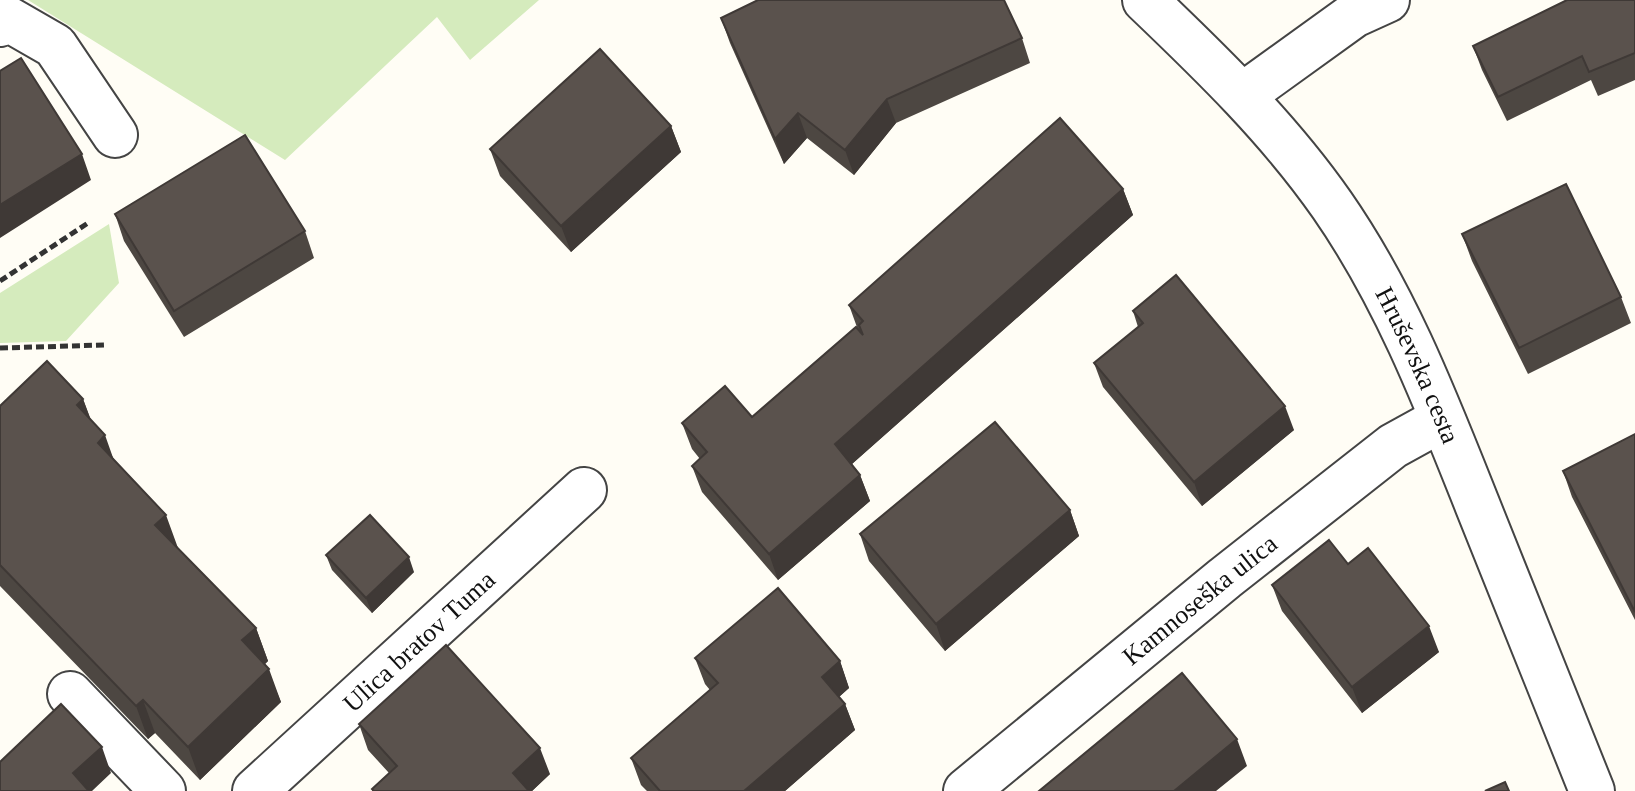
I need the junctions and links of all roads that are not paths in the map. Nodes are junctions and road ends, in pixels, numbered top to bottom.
1 (1145, 0) edge
2 (1387, 0) edge
3 (0, 24) edge
4 (1243, 95) junction
5 (115, 135) dead end
6 (1442, 419) junction
7 (584, 490) dead end
8 (70, 694) dead end
9 (163, 791) edge
10 (255, 791) edge
11 (966, 791) edge
12 (1592, 791) edge

1 - 4 street, Hruševska cesta
2 - 4 street
3 - 5 street
4 - 6 street, Hruševska cesta
6 - 11 street, Kamnoseška ulica
6 - 12 street, Hruševska cesta
7 - 10 street, Ulica bratov Tuma
8 - 9 street

